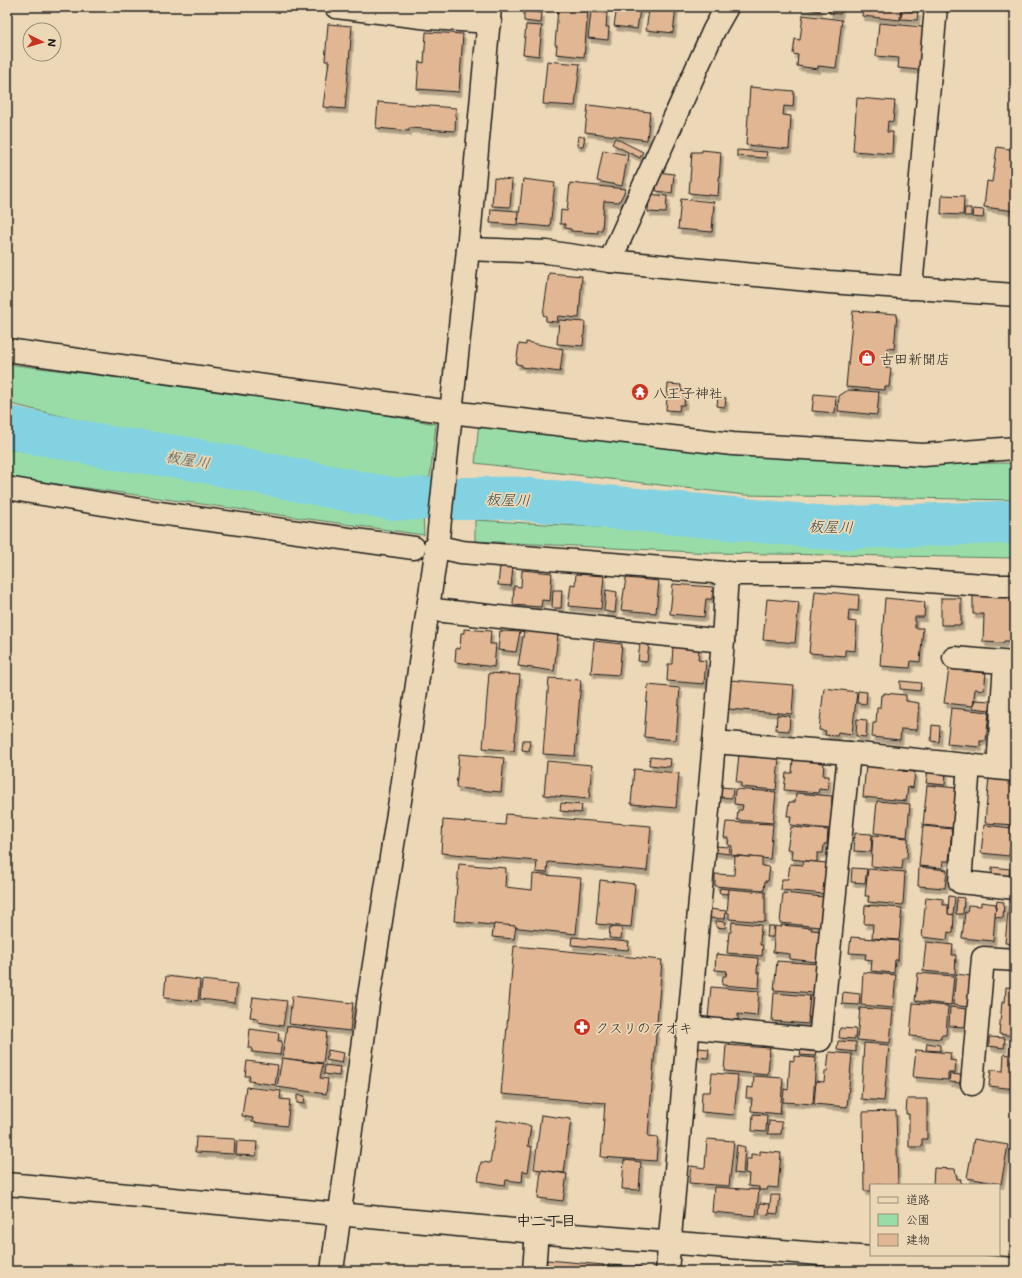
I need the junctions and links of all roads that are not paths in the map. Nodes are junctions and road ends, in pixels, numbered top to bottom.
1 (336, 7) edge
2 (728, 7) edge
3 (936, 7) edge
4 (490, 14) edge
5 (468, 249) junction
6 (610, 262) junction
7 (911, 288) junction
8 (1015, 295) edge
9 (7, 350) edge
10 (450, 412) junction
11 (1015, 448) edge
12 (7, 488) edge
13 (436, 543) junction
14 (414, 548) dead end
15 (727, 573) junction
16 (1015, 586) edge
17 (434, 610) dead end
18 (723, 641) junction
19 (954, 658) dead end
20 (1010, 663) edge
21 (714, 742) junction
22 (849, 753) junction
23 (969, 765) junction
24 (1006, 769) edge
25 (1015, 888) edge
26 (1015, 960) edge
27 (687, 1027) junction
28 (972, 1084) dead end
29 (7, 1184) edge
30 (341, 1213) junction
31 (537, 1231) junction
32 (669, 1243) junction
33 (1015, 1269) edge
34 (332, 1271) edge
35 (534, 1271) edge
36 (667, 1271) edge

1 - 4 street
2 - 6 street
3 - 7 street
4 - 5 street
5 - 6 street
5 - 10 street
6 - 7 street
7 - 8 street
9 - 10 street
10 - 11 street
10 - 13 street
12 - 14 street
13 - 15 street
13 - 30 street
15 - 16 street
15 - 18 street
17 - 18 street
18 - 21 street
19 - 20 street
20 - 24 street
21 - 22 street
21 - 27 street
22 - 23 street
22 - 27 street
23 - 24 street
23 - 25 street
26 - 28 street
27 - 32 street
29 - 30 street
30 - 31 street
30 - 34 street
31 - 32 street
31 - 35 street
32 - 33 street
32 - 36 street

